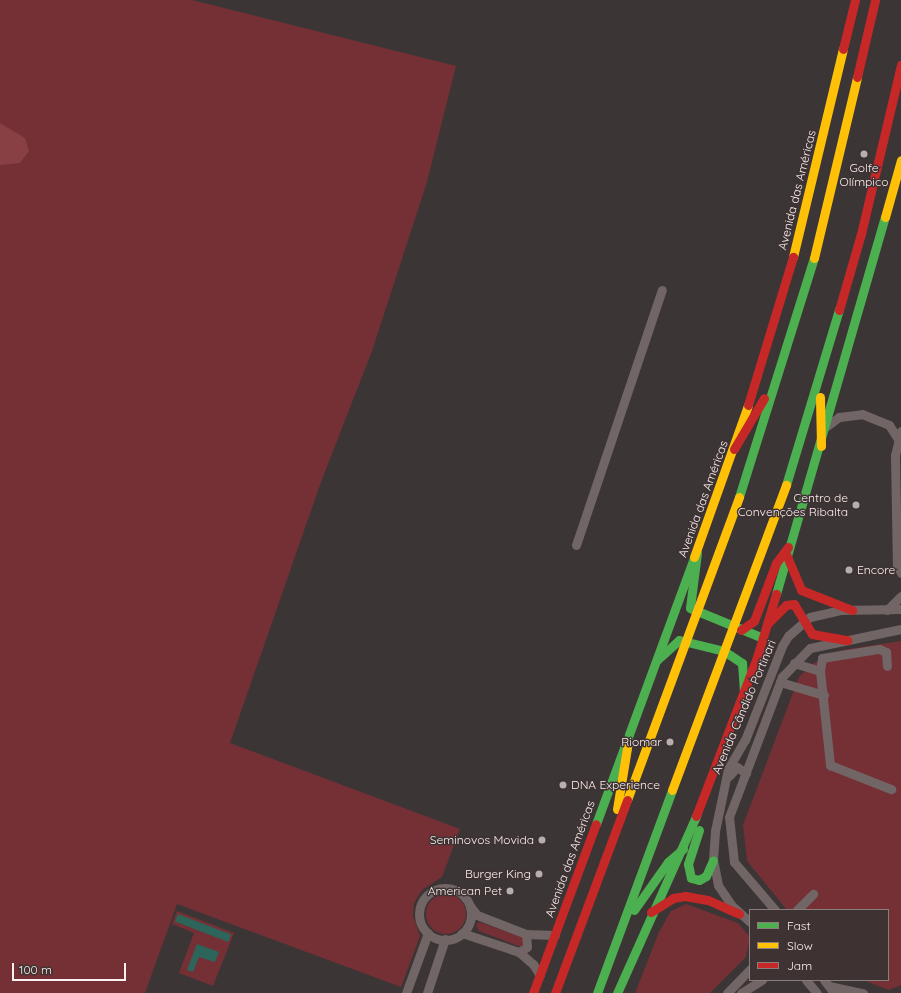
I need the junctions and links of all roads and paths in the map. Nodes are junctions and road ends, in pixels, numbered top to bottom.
1 (855, 0) edge
2 (875, 0) edge
3 (901, 65) edge
4 (901, 160) edge
5 (662, 290) dead end
6 (824, 360) junction
7 (779, 376) junction
8 (827, 426) junction
9 (899, 435) edge
10 (821, 446) junction
11 (734, 449) junction
12 (898, 456) edge
13 (576, 545) dead end
14 (787, 550) junction
15 (697, 553) junction
16 (901, 574) edge
17 (901, 594) edge
18 (901, 609) edge
19 (852, 610) junction
20 (887, 610) junction
21 (697, 613) junction
22 (805, 620) junction
23 (767, 624) junction
24 (737, 629) junction
25 (901, 629) edge
26 (763, 638) junction
27 (687, 640) junction
28 (847, 640) junction
29 (724, 651) junction
30 (657, 660) junction
31 (794, 662) junction
32 (887, 666) dead end
33 (773, 668) junction
34 (820, 670) junction
35 (780, 682) junction
36 (744, 693) junction
37 (824, 695) junction
38 (759, 736) junction
39 (628, 742) junction
40 (746, 773) junction
41 (891, 789) dead end
42 (722, 794) junction
43 (701, 804) junction
44 (618, 827) junction
45 (683, 850) junction
46 (713, 860) junction
47 (813, 894) dead end
48 (470, 906) junction
49 (774, 909) edge
50 (798, 909) edge
51 (651, 912) junction
52 (739, 914) junction
53 (749, 921) edge
54 (428, 933) junction
55 (462, 933) junction
56 (526, 934) junction
57 (555, 935) junction
58 (445, 939) junction
59 (614, 949) junction
60 (519, 952) junction
61 (749, 970) edge
62 (540, 975) junction
63 (760, 981) edge
64 (807, 981) edge
65 (829, 986) edge
66 (846, 990) edge
67 (406, 993) edge
68 (426, 993) edge
69 (533, 993) edge
70 (555, 993) edge
71 (597, 993) edge
72 (617, 993) edge
73 (727, 993) edge
74 (741, 993) edge
75 (817, 993) edge
76 (862, 993) edge

1 - 11 main road, Avenida das Américas
2 - 7 main road
3 - 6 main road
4 - 8 main road
5 - 13 street
6 - 10 main road
6 - 24 main road
7 - 11 main road
7 - 21 main road
8 - 9 street
8 - 10 main road
9 - 12 street
10 - 14 main road
11 - 15 main road, Avenida das Américas
12 - 16 street
14 - 19 main road
14 - 23 main road
14 - 24 main road
15 - 21 main road
15 - 30 main road, Avenida das Américas
17 - 20 street
18 - 20 street
19 - 20 street
19 - 22 street
21 - 24 main road
21 - 27 main road
22 - 23 main road
22 - 28 main road
22 - 33 street, Avenida Cândido Portinari
23 - 26 main road
24 - 26 main road
24 - 29 main road
25 - 28 street, Avenida Cândido Portinari
26 - 36 main road
27 - 29 main road
27 - 30 main road
27 - 44 main road
28 - 31 street, Avenida Cândido Portinari
29 - 36 main road
29 - 59 main road
30 - 39 main road, Avenida das Américas
31 - 34 street
31 - 35 street, Avenida Cândido Portinari
32 - 34 street
33 - 38 street
33 - 42 street, Avenida Cândido Portinari
34 - 37 street
35 - 37 street
35 - 38 street, Avenida Cândido Portinari
36 - 43 main road
37 - 41 street
38 - 40 street, Avenida Cândido Portinari
39 - 44 main road
39 - 57 main road, Avenida das Américas
40 - 42 street
40 - 49 street, Avenida Cândido Portinari
42 - 46 street, Avenida Cândido Portinari
43 - 45 main road
43 - 46 main road
44 - 70 main road
45 - 51 main road
45 - 59 main road
46 - 52 street, Avenida Cândido Portinari
47 - 50 street
48 - 54 street
48 - 55 street
48 - 56 street
51 - 52 main road
51 - 72 main road
52 - 53 street, Avenida Cândido Portinari
54 - 58 street
54 - 67 street
55 - 58 street
55 - 60 street
56 - 57 street
56 - 60 street
57 - 62 main road, Avenida das Américas
58 - 68 street
59 - 71 main road
60 - 62 street
61 - 73 street
62 - 69 main road, Avenida das Américas
63 - 74 street
64 - 75 street
65 - 66 street
66 - 76 street

